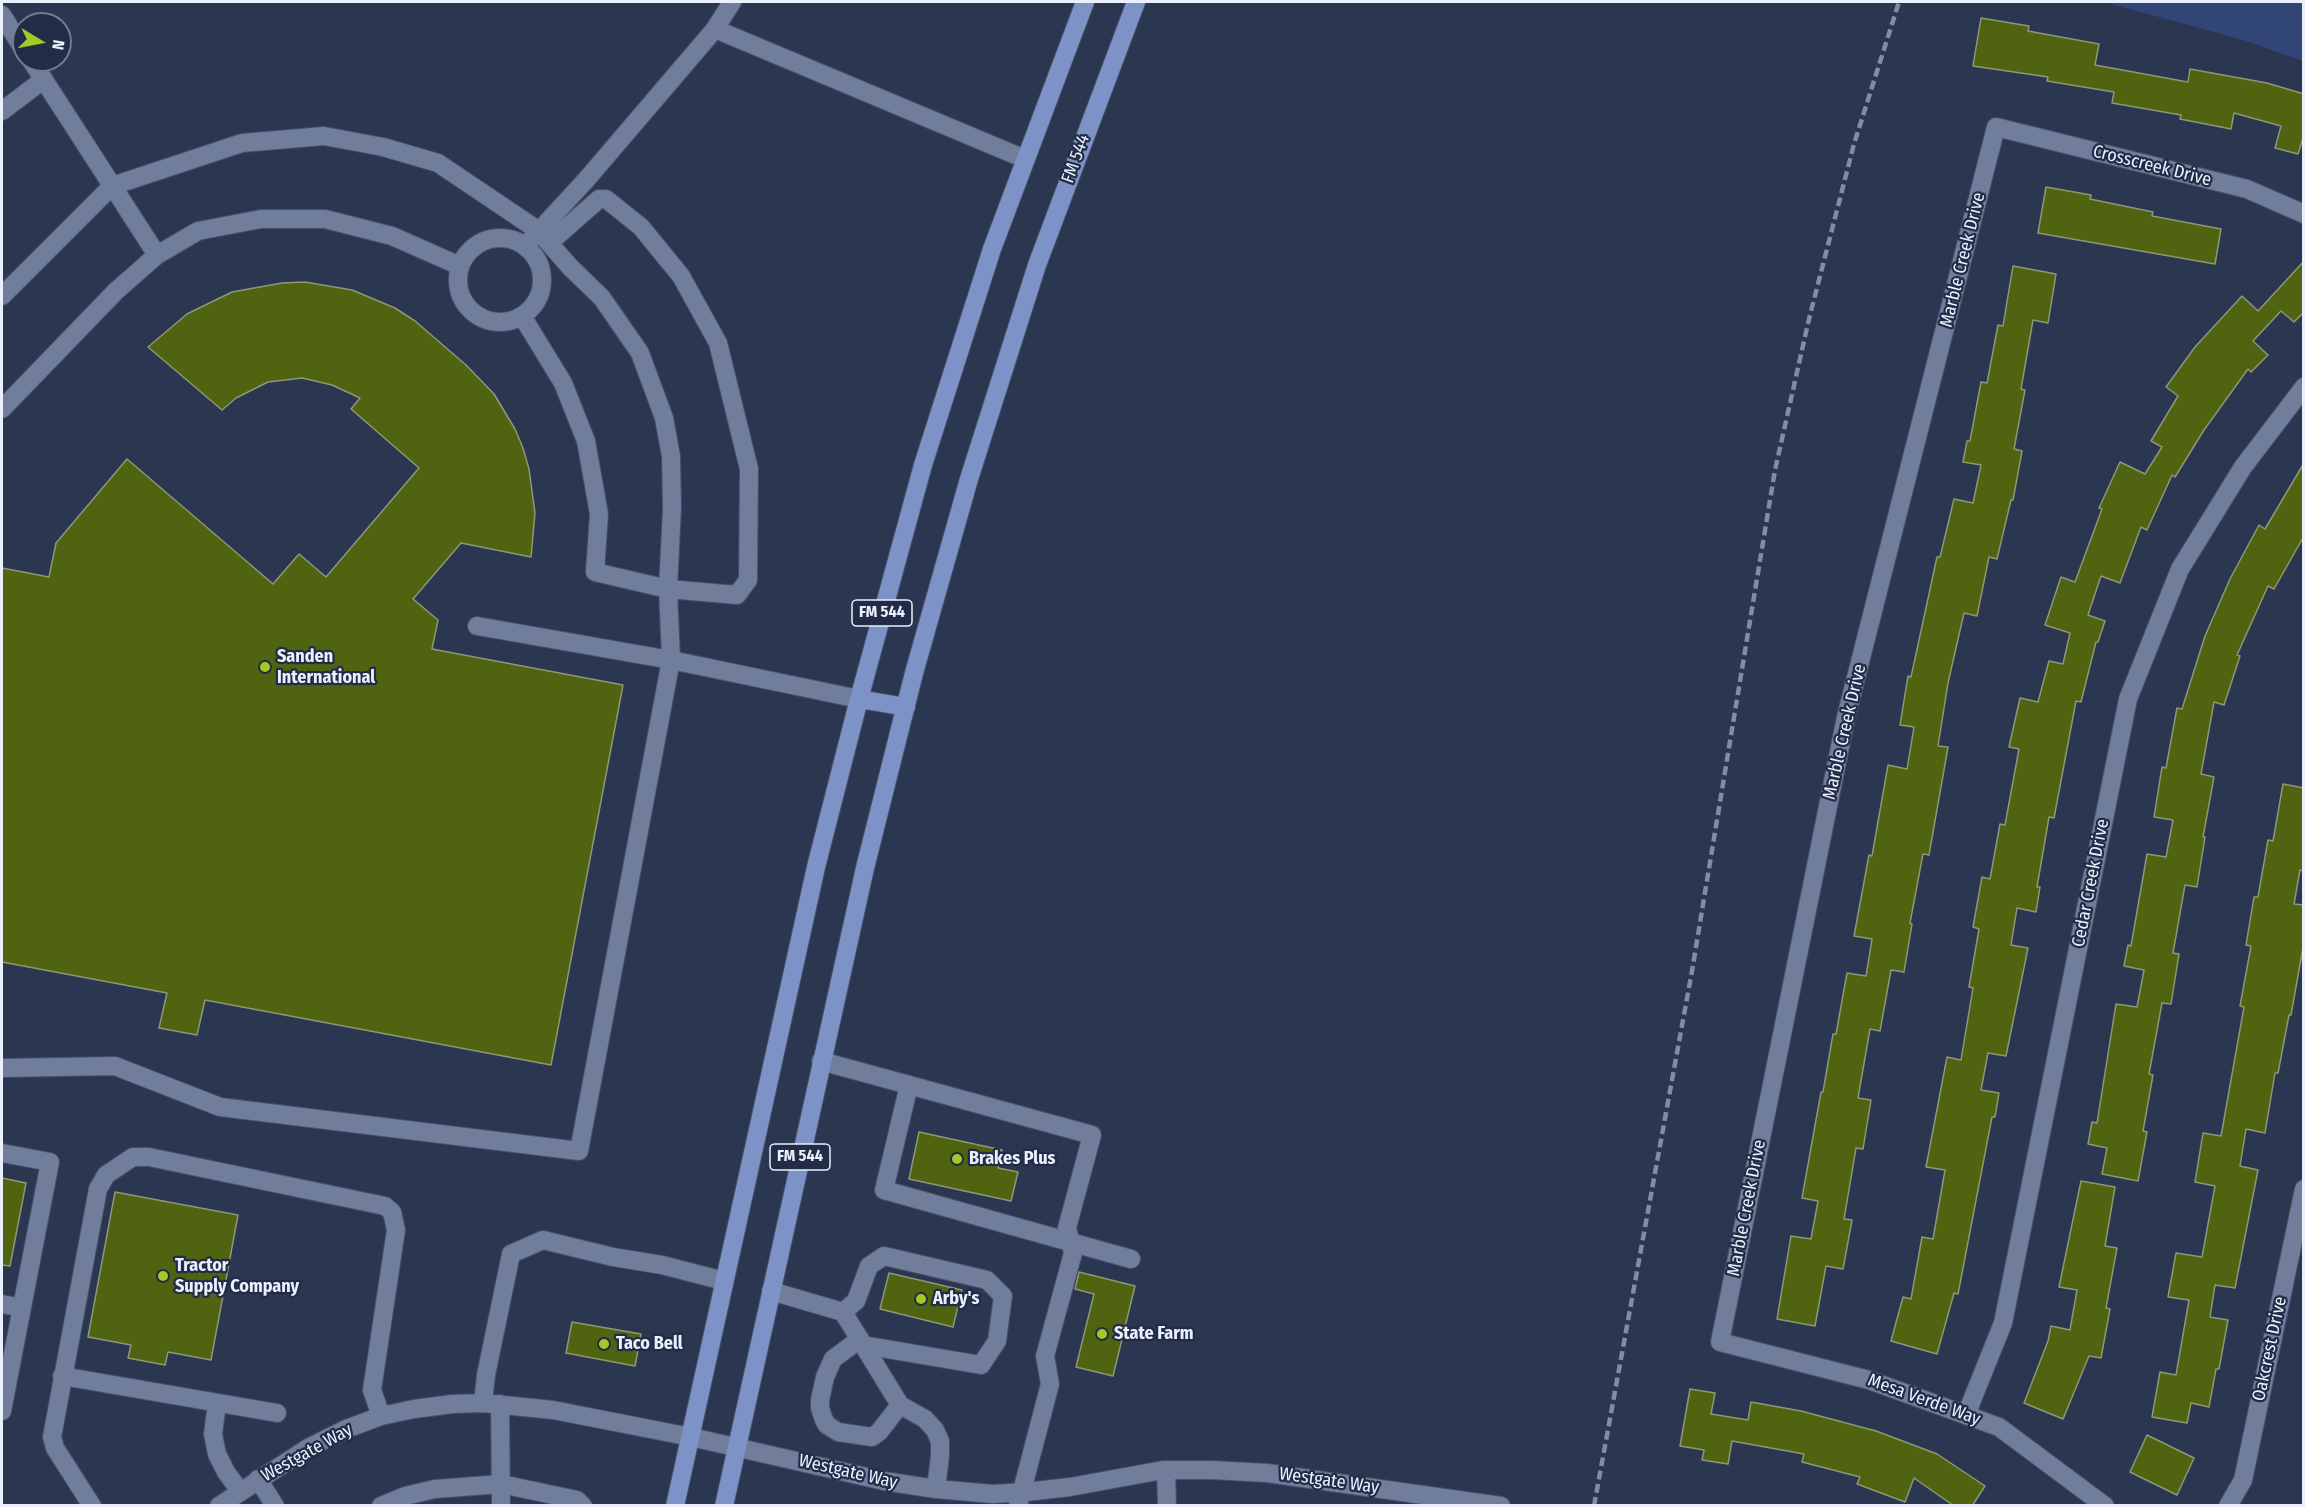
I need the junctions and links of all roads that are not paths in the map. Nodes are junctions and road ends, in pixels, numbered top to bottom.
1 (732, 2) edge
2 (1085, 2) edge
3 (1136, 2) edge
4 (2, 15) edge
5 (715, 29) junction
6 (12, 31) edge
7 (38, 72) edge
8 (44, 80) junction
9 (2, 111) edge
10 (1996, 127) joint
11 (1025, 159) junction
12 (112, 186) junction
13 (2304, 214) edge
14 (544, 237) junction
15 (525, 246) junction
16 (157, 255) junction
17 (460, 266) junction
18 (2, 296) edge
19 (522, 316) junction
20 (2304, 387) edge
21 (2, 409) edge
22 (668, 589) junction
23 (477, 626) dead end
24 (671, 660) junction
25 (859, 699) junction
26 (906, 707) junction
27 (821, 1061) junction
28 (2, 1068) edge
29 (909, 1086) junction
30 (2, 1153) edge
31 (2304, 1189) edge
32 (1071, 1243) junction
33 (1131, 1259) dead end
34 (724, 1281) junction
35 (771, 1291) junction
36 (2, 1304) edge
37 (22, 1308) junction
38 (843, 1312) junction
39 (861, 1342) junction
40 (1720, 1342) joint
41 (62, 1376) junction
42 (217, 1403) junction
43 (492, 1404) junction
44 (900, 1405) junction
45 (2, 1411) edge
46 (277, 1413) dead end
47 (1966, 1415) junction
48 (381, 1416) junction
49 (691, 1437) junction
50 (737, 1447) junction
51 (1166, 1470) junction
52 (258, 1479) junction
53 (501, 1484) junction
54 (936, 1490) junction
55 (240, 1491) junction
56 (1020, 1499) edge
57 (92, 1506) edge
58 (219, 1506) edge
59 (274, 1506) edge
60 (381, 1506) edge
61 (501, 1506) edge
62 (583, 1506) edge
63 (675, 1506) edge
64 (724, 1506) edge
65 (1167, 1506) edge
66 (1502, 1506) edge
67 (2105, 1506) edge
68 (2228, 1506) edge

1 - 5 street
2 - 11 main road, FM 544 / FM 544
3 - 26 main road, FM 544 / FM 544
4 - 6 street
5 - 11 street
5 - 14 street
7 - 8 street
8 - 9 street
8 - 12 street
10 - 13 street, Crosscreek Drive
10 - 40 street, Marble Creek Drive
11 - 25 main road, FM 544 / FM 544
12 - 14 street
12 - 16 street
12 - 18 street
14 - 15 street
14 - 22 street
14 - 22 street
15 - 17 street
15 - 19 street
16 - 17 street
16 - 21 street
17 - 19 street
19 - 22 street
20 - 47 street, Cedar Creek Drive
22 - 24 street
23 - 24 street
24 - 25 street
24 - 28 street
25 - 26 main road
25 - 34 main road, FM 544 / FM 544
26 - 27 main road, FM 544 / FM 544
27 - 29 street
27 - 35 main road, FM 544 / FM 544
29 - 32 street
29 - 32 street
30 - 37 street
31 - 68 street, Oakcrest Drive
32 - 33 street
32 - 56 street
34 - 43 street
34 - 49 main road, FM 544 / FM 544
35 - 38 street
35 - 50 main road, FM 544 / FM 544
36 - 37 street
37 - 45 street
38 - 39 street
38 - 39 street
39 - 44 street
39 - 44 street
40 - 47 street, Mesa Verde Way
41 - 42 street
41 - 48 street
41 - 57 street
42 - 46 street
42 - 55 street
43 - 48 street, Westgate Way
43 - 49 street, Westgate Way
43 - 53 street
44 - 54 street
47 - 67 street, Mesa Verde Way
48 - 52 street, Westgate Way
49 - 50 street, Westgate Way
49 - 63 main road, FM 544 / FM 544
50 - 54 street, Westgate Way
50 - 64 main road, FM 544 / FM 544
51 - 56 street, Westgate Way
51 - 65 street
51 - 66 street, Westgate Way
52 - 55 street, Westgate Way
52 - 59 street
53 - 60 street
53 - 61 street
53 - 62 street
54 - 56 street, Westgate Way
55 - 58 street, Westgate Way

